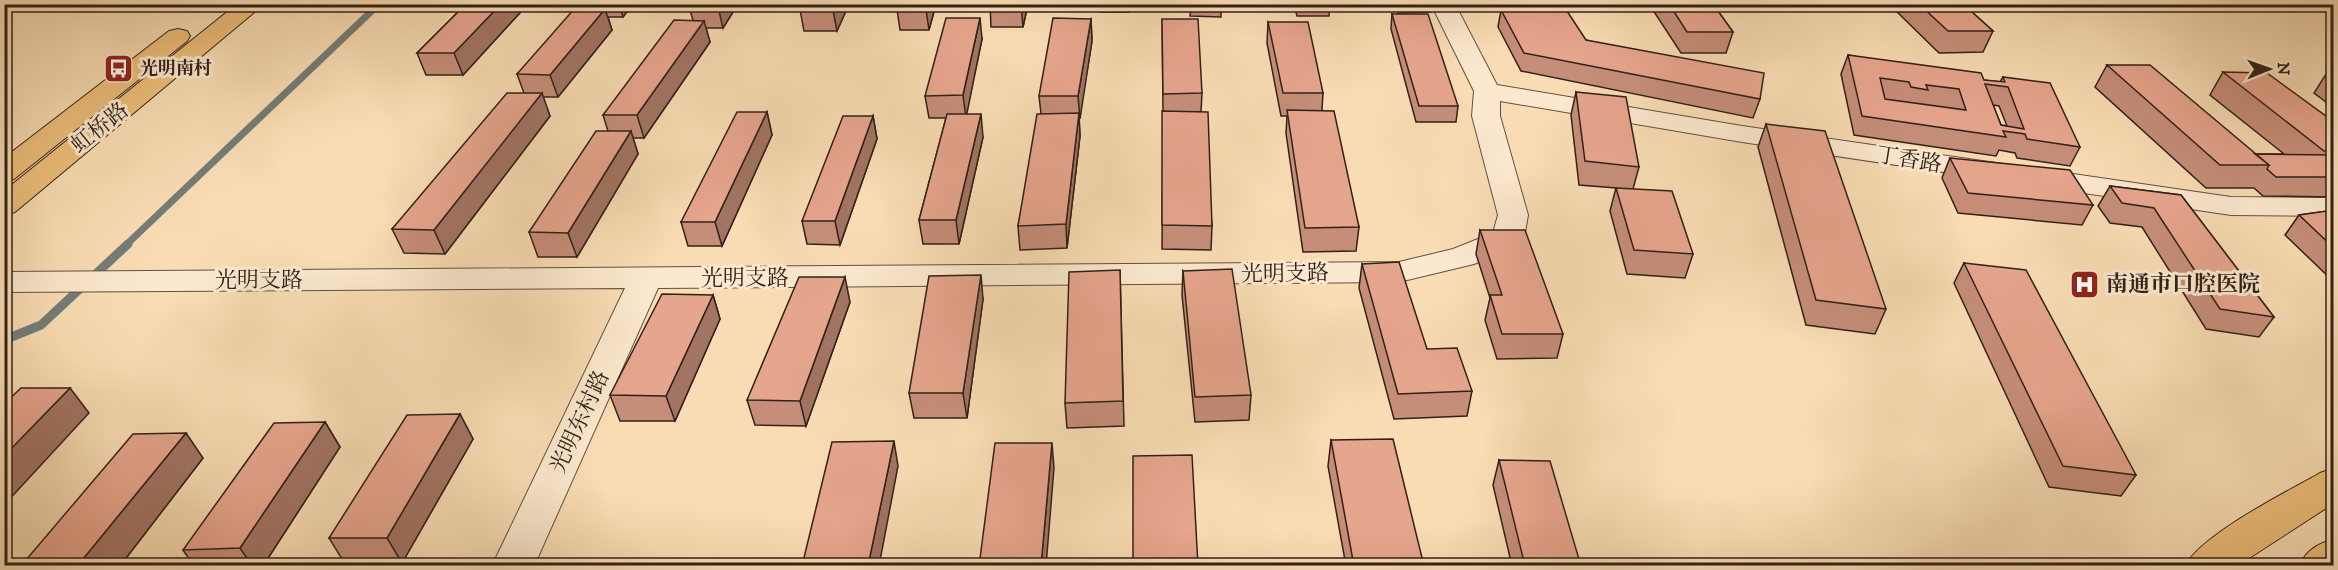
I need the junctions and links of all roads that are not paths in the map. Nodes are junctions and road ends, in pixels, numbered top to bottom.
1 (217, 4) edge
2 (252, 4) edge
3 (1443, 4) edge
4 (1487, 91) junction
5 (4, 173) edge
6 (4, 206) edge
7 (2334, 207) edge
8 (646, 278) junction
9 (4, 282) edge
10 (2334, 483) edge
11 (2334, 555) edge
12 (513, 566) edge
13 (2206, 566) edge
14 (2320, 566) edge

1 - 5 main road, 虹桥路
2 - 6 main road, 虹桥路
3 - 4 street
4 - 7 street, 丁香路
4 - 8 street, 光明支路
8 - 9 street, 光明支路
8 - 12 street, 光明东村路
10 - 13 main road
11 - 14 main road

